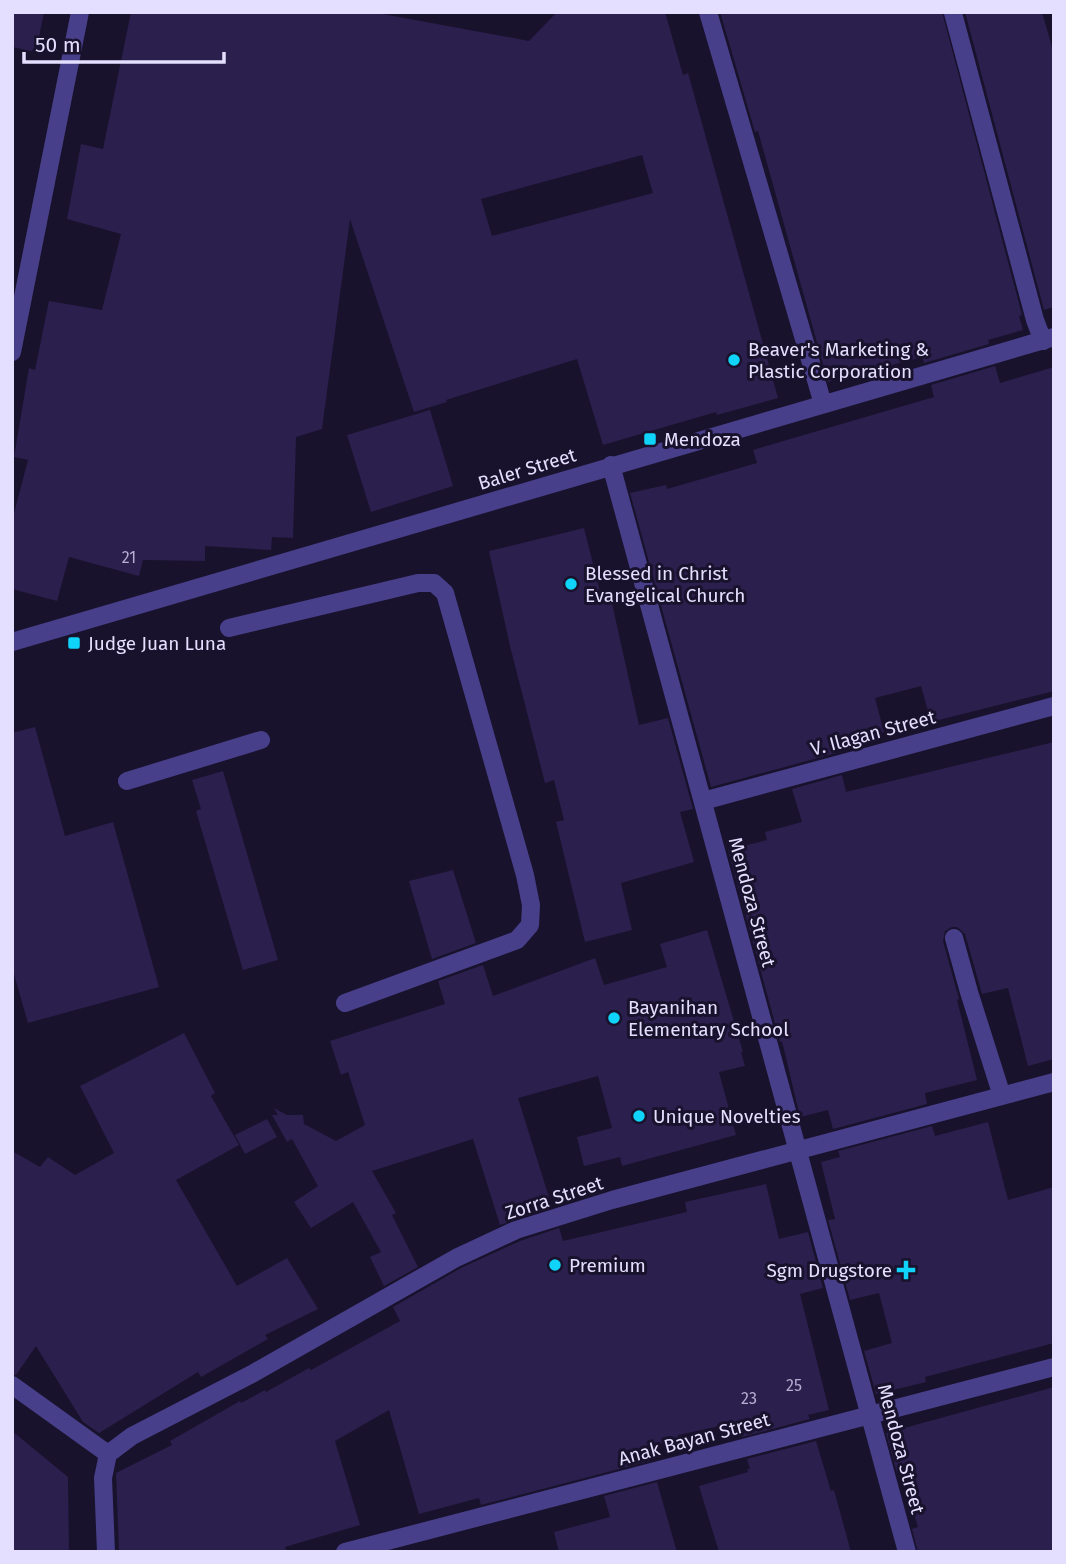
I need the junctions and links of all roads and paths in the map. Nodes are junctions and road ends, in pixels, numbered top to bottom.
1 (80, 12) edge
2 (708, 12) edge
3 (953, 13) edge
4 (16, 312) edge
5 (1048, 339) edge
6 (12, 352) edge
7 (822, 404) junction
8 (611, 465) junction
9 (229, 628) dead end
10 (12, 642) edge
11 (1054, 706) edge
12 (261, 740) dead end
13 (127, 781) dead end
14 (703, 801) junction
15 (954, 938) dead end
16 (345, 1003) dead end
17 (1054, 1082) edge
18 (1002, 1096) junction
19 (798, 1151) junction
20 (1054, 1367) edge
21 (12, 1385) edge
22 (870, 1415) junction
23 (108, 1454) junction
24 (106, 1552) edge
25 (345, 1552) edge
26 (907, 1552) edge

1 - 4 street
2 - 7 street
3 - 5 street
4 - 6 street
5 - 7 street, Baler Street
7 - 8 street, Baler Street
8 - 10 street, Baler Street
8 - 14 street, Mendoza Street
9 - 16 street
11 - 14 street, V. Ilagan Street
12 - 13 street
14 - 19 street, Mendoza Street
15 - 18 street
17 - 18 street, Zorra Street
18 - 19 street, Zorra Street
19 - 22 street, Mendoza Street
19 - 23 street, Zorra Street
20 - 22 street, Anak Bayan Street
21 - 23 street
22 - 25 street, Anak Bayan Street
22 - 26 street, Mendoza Street
23 - 24 street

